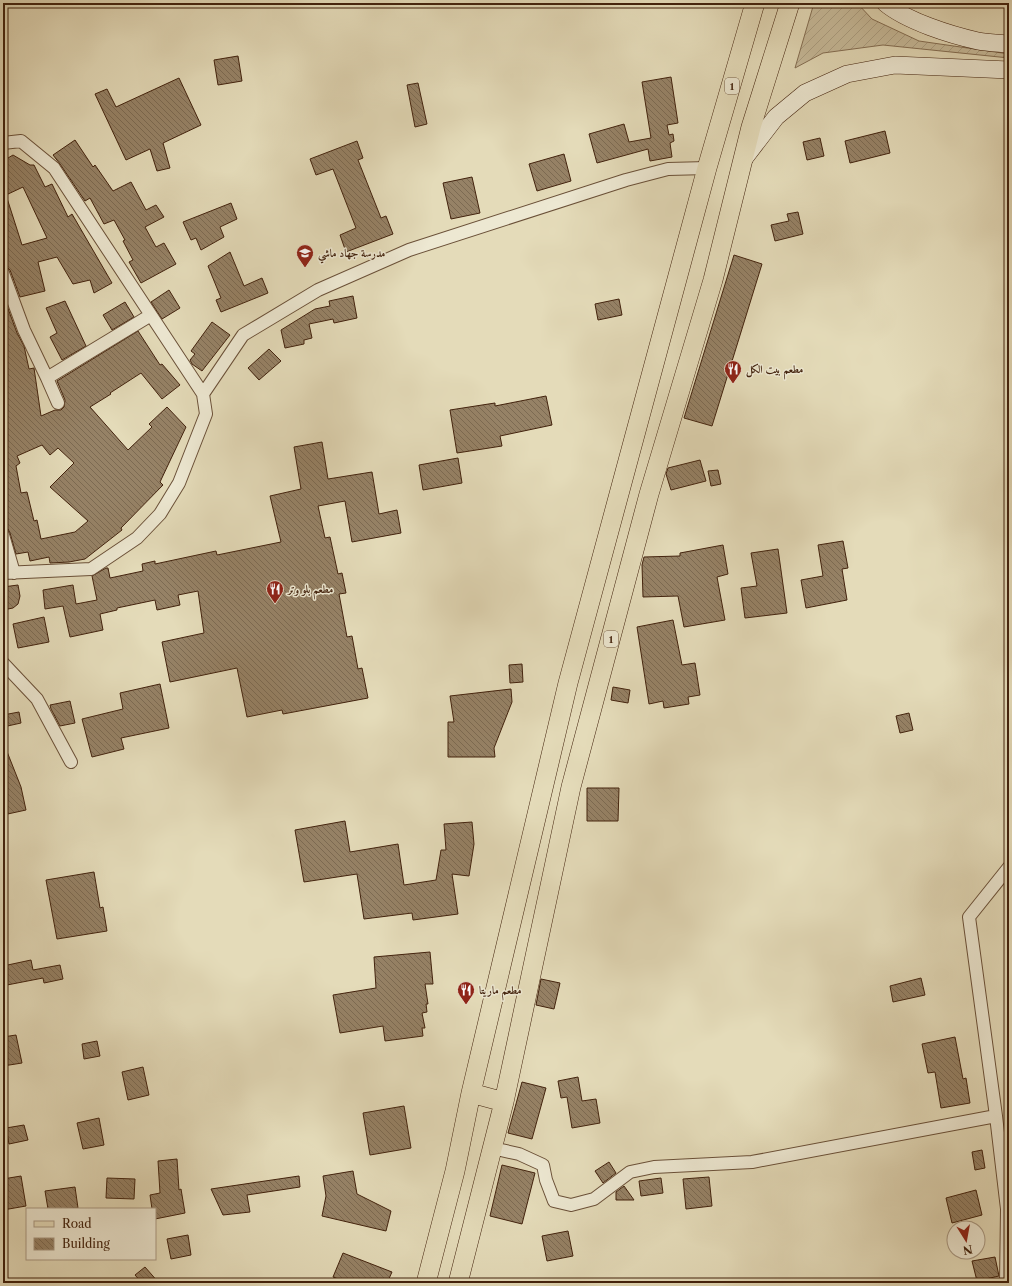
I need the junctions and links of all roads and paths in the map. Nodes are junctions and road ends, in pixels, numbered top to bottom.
1 (755, 3) edge
2 (790, 3) edge
3 (885, 3) edge
4 (1009, 44) edge
5 (1009, 70) edge
6 (3, 143) edge
7 (743, 160) junction
8 (707, 168) junction
9 (3, 273) edge
10 (151, 315) junction
11 (48, 378) junction
12 (203, 394) junction
13 (58, 403) dead end
14 (622, 482) junction
15 (649, 494) junction
16 (3, 535) edge
17 (9, 573) edge
18 (3, 663) edge
19 (71, 762) dead end
20 (1009, 867) edge
21 (471, 1093) junction
22 (504, 1102) junction
23 (996, 1116) junction
24 (492, 1148) junction
25 (426, 1283) edge
26 (458, 1283) edge
27 (1006, 1283) edge

1 - 8 main road, 1
2 - 7 main road, 1
3 - 4 main road
5 - 7 main road
6 - 10 street
7 - 15 main road, 1
8 - 12 street
8 - 14 main road, 1
9 - 11 street
10 - 11 street
10 - 12 street
11 - 13 street
12 - 17 street
14 - 15 main road
14 - 21 main road, 1
15 - 22 main road, 1
16 - 17 street
18 - 19 street
20 - 23 street
21 - 22 main road
21 - 25 main road, 1
22 - 24 main road, 1
23 - 24 street
23 - 27 street
24 - 26 main road, 1

